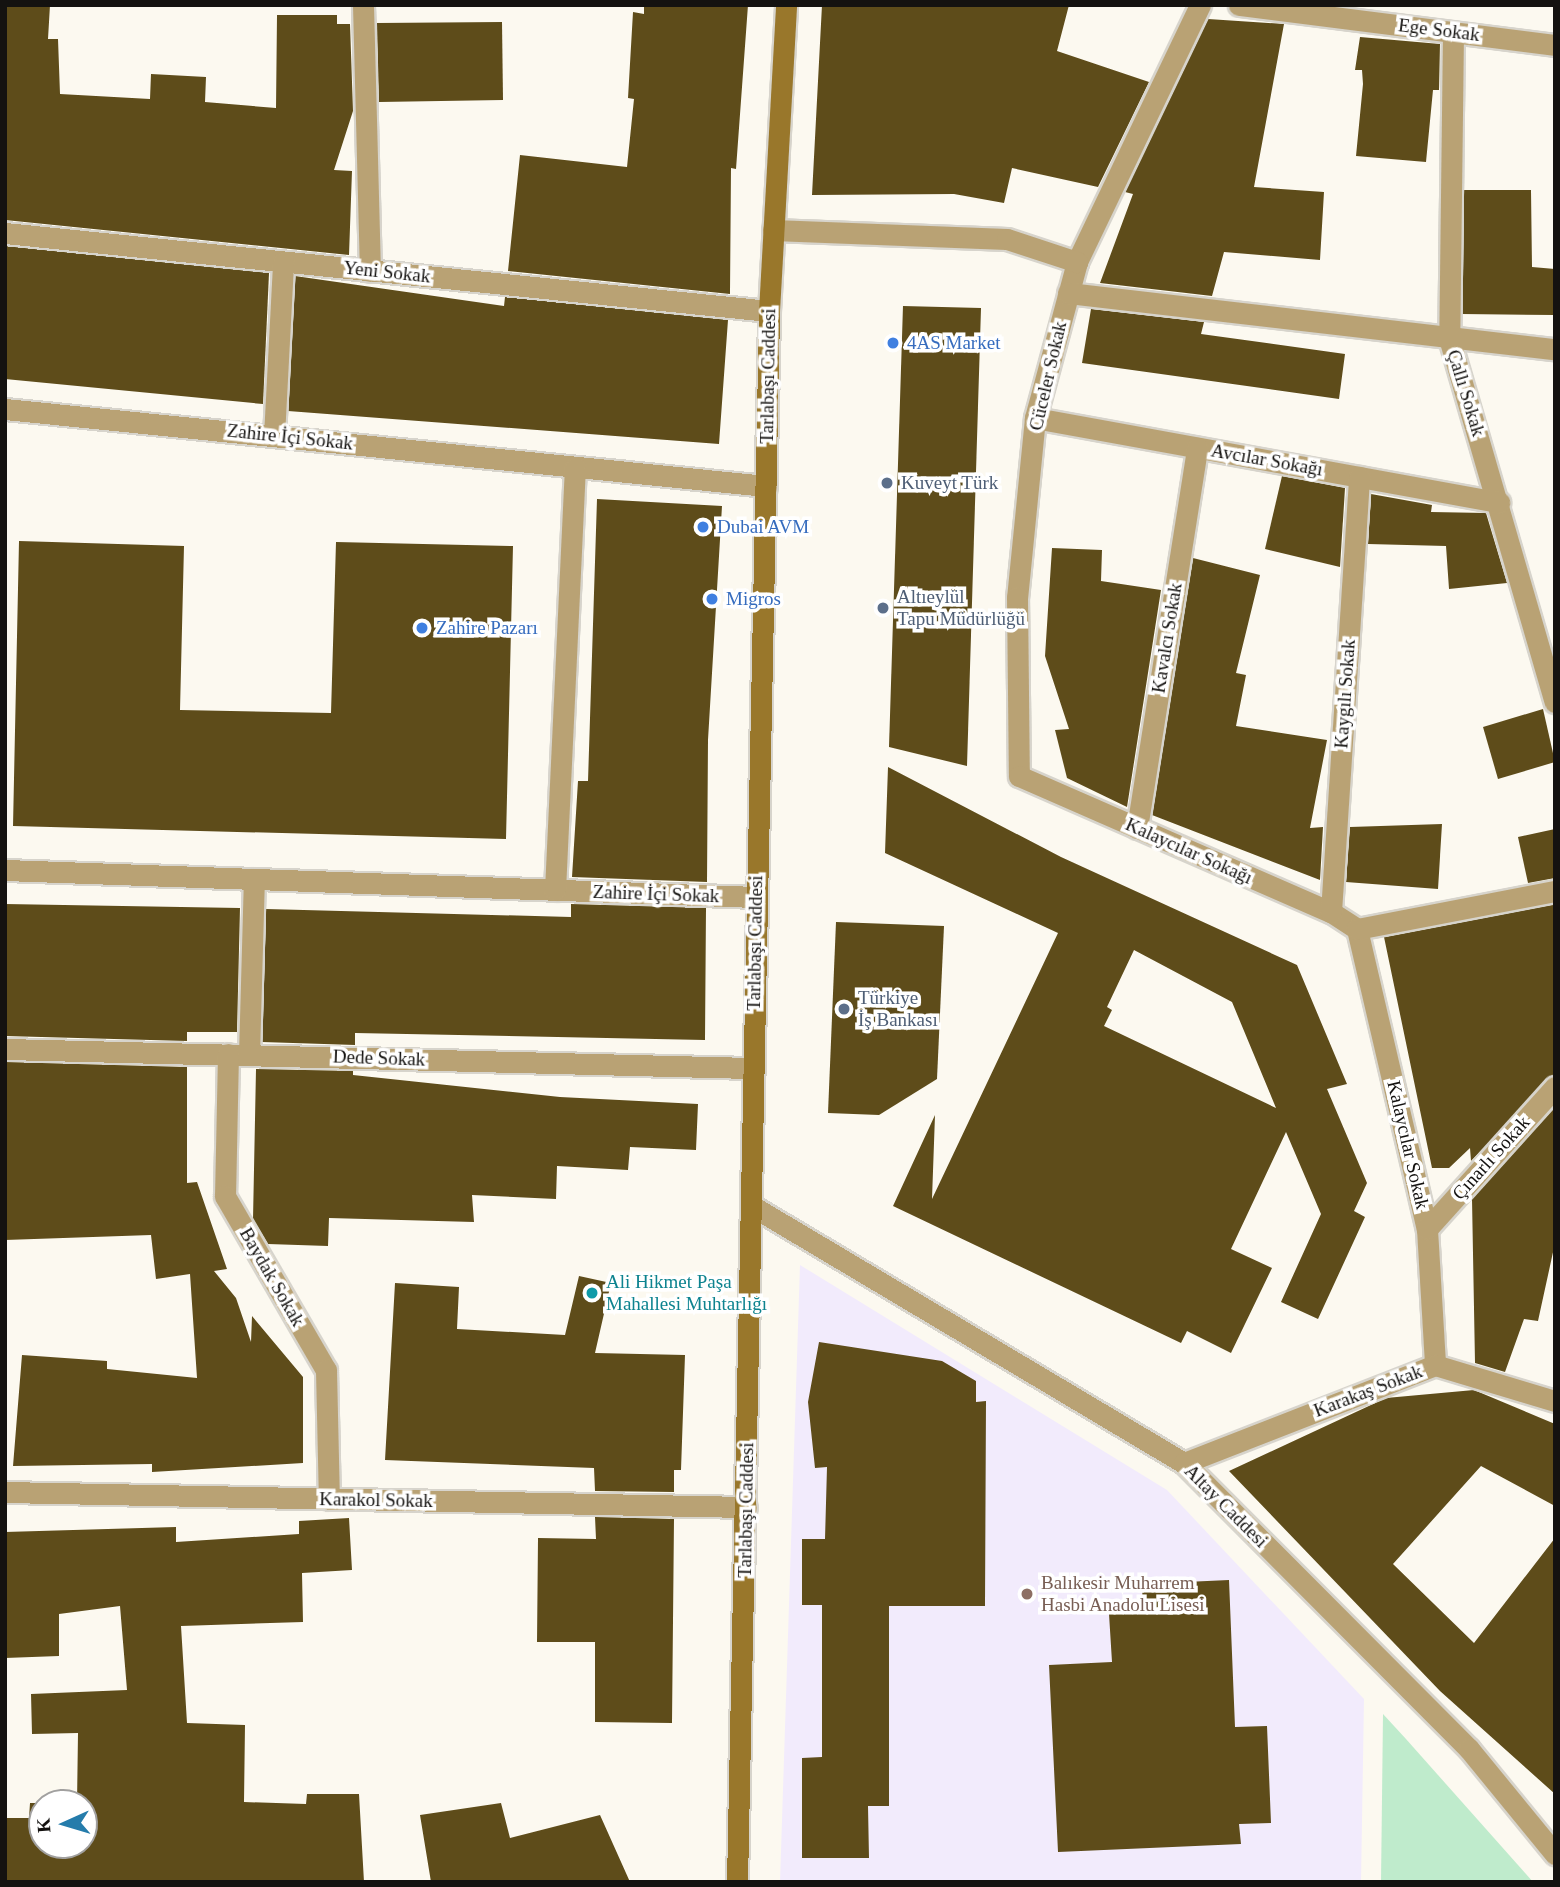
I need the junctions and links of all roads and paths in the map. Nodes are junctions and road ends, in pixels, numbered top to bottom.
1 (363, 5) edge
2 (786, 5) edge
3 (1200, 5) edge
4 (1239, 5) edge
5 (1453, 32) junction
6 (1555, 45) edge
7 (773, 230) junction
8 (5, 233) edge
9 (283, 262) junction
10 (1077, 262) junction
11 (370, 271) junction
12 (1068, 293) junction
13 (769, 311) junction
14 (1449, 338) junction
15 (1555, 349) edge
16 (5, 409) edge
17 (1035, 418) junction
18 (274, 436) junction
19 (1197, 448) junction
20 (575, 467) junction
21 (1359, 477) junction
22 (766, 486) junction
23 (1499, 502) junction
24 (1555, 702) edge
25 (1019, 776) joint
26 (1137, 828) junction
27 (5, 870) edge
28 (254, 879) junction
29 (555, 890) junction
30 (1555, 891) edge
31 (756, 897) junction
32 (1331, 912) junction
33 (1357, 929) junction
34 (5, 1049) edge
35 (239, 1055) junction
36 (752, 1069) junction
37 (1555, 1087) edge
38 (752, 1206) junction
39 (1427, 1229) junction
40 (1435, 1365) junction
41 (1555, 1401) edge
42 (1184, 1463) junction
43 (5, 1492) edge
44 (329, 1499) junction
45 (746, 1507) junction
46 (1555, 1854) edge
47 (737, 1882) edge

1 - 11 street
2 - 7 main road, Tarlabaşı Caddesi
3 - 10 street, Cüceler Sokak
4 - 5 street, Ege Sokak
5 - 6 street, Ege Sokak
5 - 14 street, Çallı Sokak
7 - 10 street
7 - 13 main road, Tarlabaşı Caddesi
8 - 9 street, Yeni Sokak
9 - 11 street, Yeni Sokak
9 - 18 street
10 - 12 street, Cüceler Sokak
11 - 13 street, Yeni Sokak
12 - 14 street
12 - 17 street, Cüceler Sokak
13 - 22 main road, Tarlabaşı Caddesi
14 - 15 street
14 - 23 street, Çallı Sokak
16 - 18 street, Zahire İçi Sokak
17 - 19 street, Avcılar Sokağı
17 - 25 street, Cüceler Sokak
18 - 20 street, Zahire İçi Sokak
19 - 21 street, Avcılar Sokağı
19 - 26 street, Kavalcı Sokak
20 - 22 street, Zahire İçi Sokak
20 - 29 street
21 - 23 street, Avcılar Sokağı
21 - 32 street, Kaygılı Sokak
22 - 31 main road, Tarlabaşı Caddesi
23 - 24 street, Çallı Sokak
25 - 26 street, Kalaycılar Sokağı
26 - 32 street, Kalaycılar Sokağı
27 - 28 street, Zahire İçi Sokak
28 - 29 street, Zahire İçi Sokak
28 - 35 street, Baydak Sokak
29 - 31 street, Zahire İçi Sokak
30 - 33 street
31 - 36 main road, Tarlabaşı Caddesi
32 - 33 street, Kalaycılar Sokağı
33 - 39 street, Kalaycılar Sokak
34 - 35 street, Dede Sokak
35 - 36 street, Dede Sokak
35 - 44 street, Baydak Sokak
36 - 38 main road, Tarlabaşı Caddesi
37 - 39 street, Çınarlı Sokak
38 - 42 street, Altay Caddesi
38 - 45 main road, Tarlabaşı Caddesi
39 - 40 street, Kalaycılar Sokak
40 - 41 street, Karakaş Sokak
40 - 42 street, Karakaş Sokak
42 - 46 street, Altay Caddesi
43 - 44 street, Karakol Sokak
44 - 45 street, Karakol Sokak
45 - 47 main road, Tarlabaşı Caddesi

